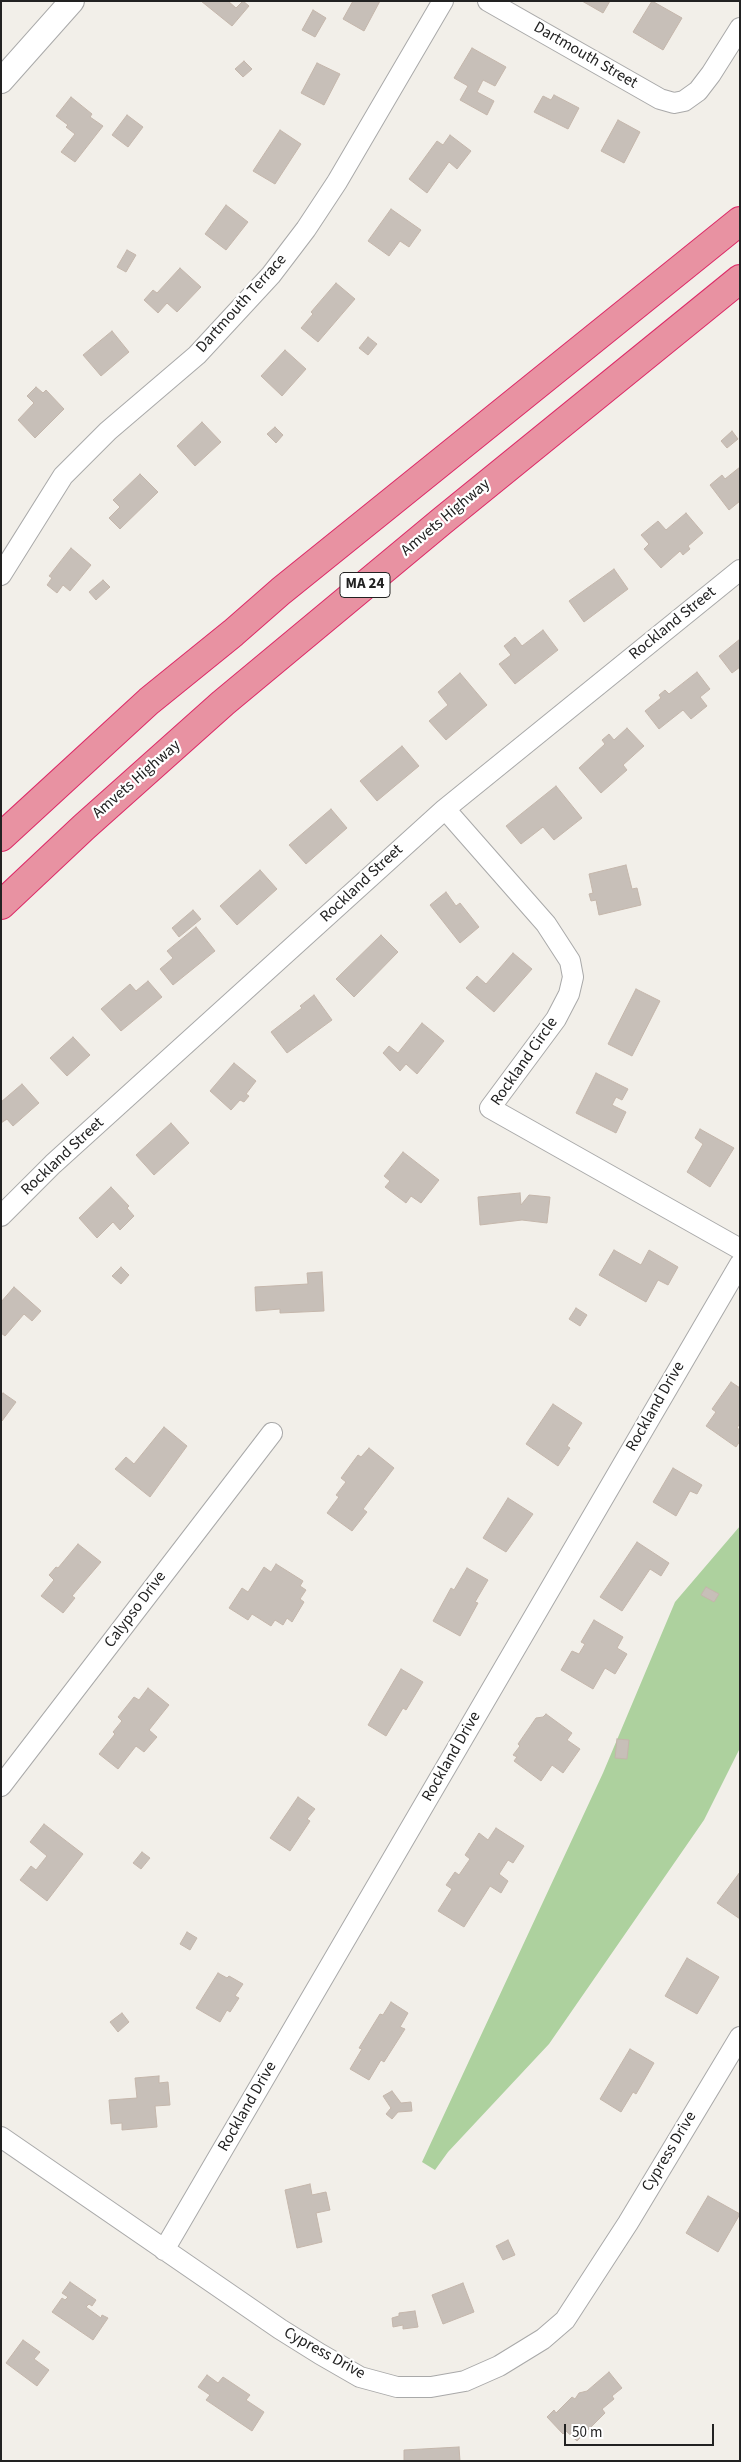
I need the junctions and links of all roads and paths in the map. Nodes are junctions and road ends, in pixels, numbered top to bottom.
1 (72, 1) edge
2 (443, 1) edge
3 (488, 1) edge
4 (740, 28) edge
5 (1, 81) edge
6 (740, 220) edge
7 (740, 279) edge
8 (740, 570) edge
9 (1, 575) edge
10 (445, 809) junction
11 (1, 836) edge
12 (1, 905) edge
13 (1, 1216) edge
14 (740, 1249) edge
15 (740, 1264) edge
16 (272, 1434) dead end
17 (1, 1786) edge
18 (740, 2037) edge
19 (1, 2136) edge
20 (164, 2250) junction

1 - 5 street
2 - 9 street, Dartmouth Terrace
3 - 4 street, Dartmouth Street
6 - 11 highway, MA 24
7 - 12 highway, Amvets Highway / MA 24
8 - 10 street, Rockland Street
10 - 13 street, Rockland Street
10 - 14 street, Rockland Circle
15 - 20 street, Rockland Drive
16 - 17 street, Calypso Drive
18 - 20 street, Cypress Drive
19 - 20 street, Cypress Drive

